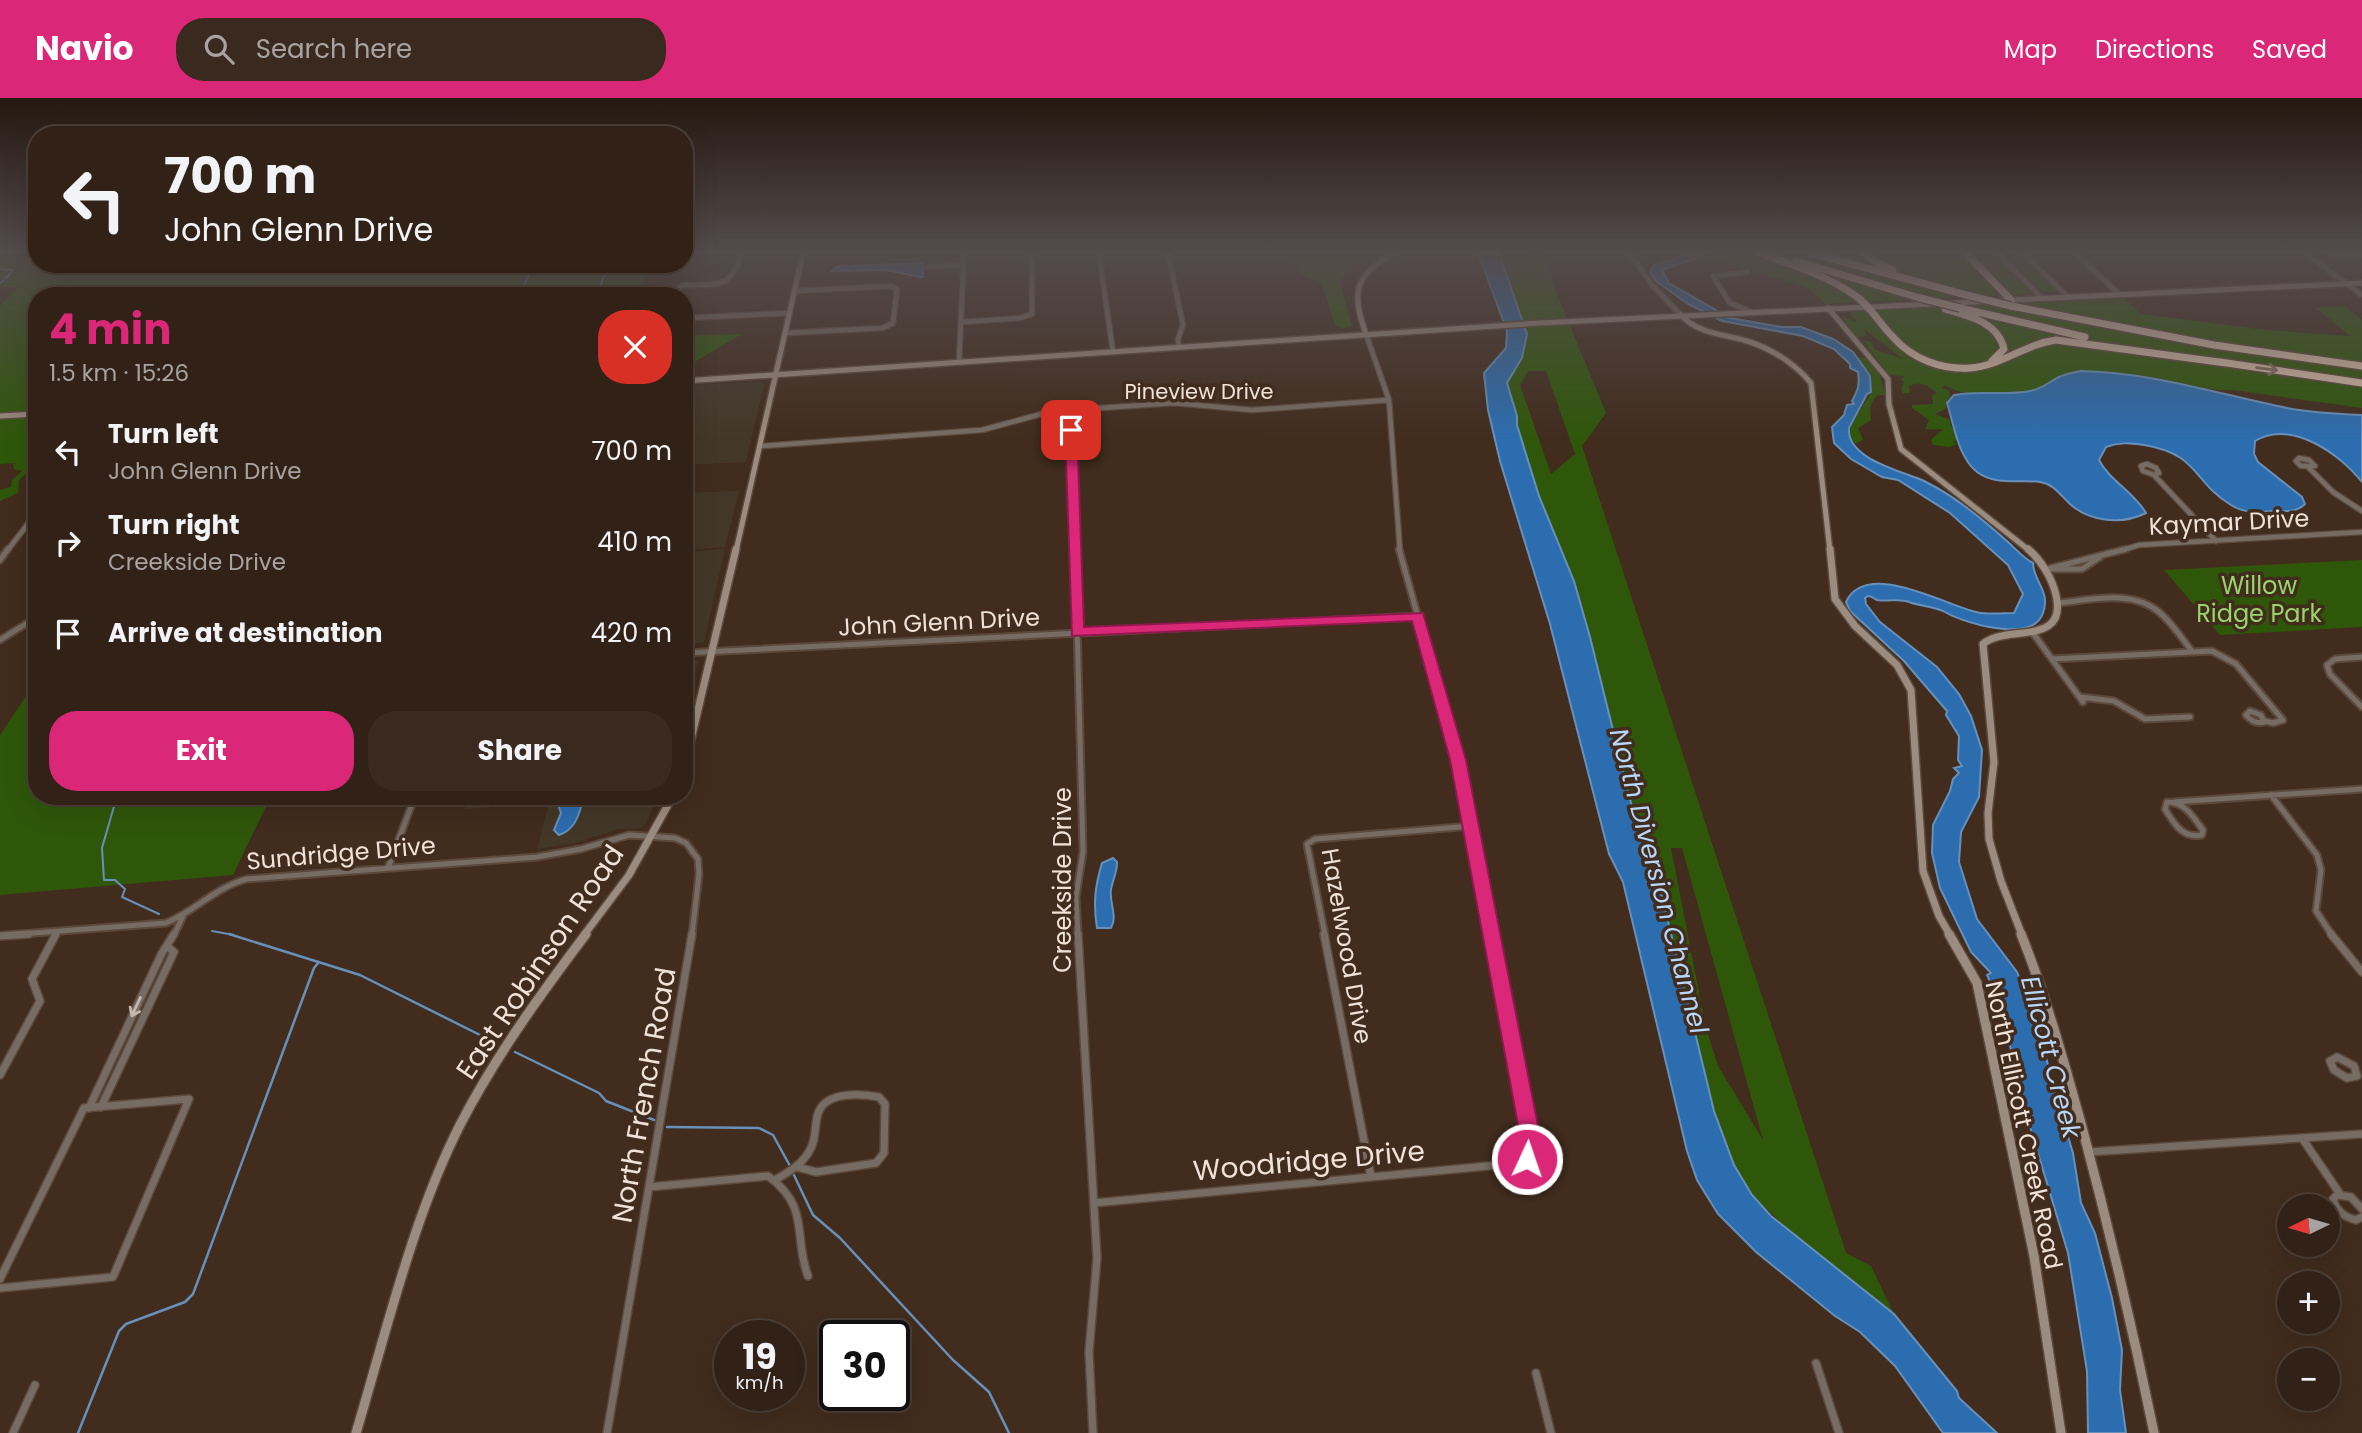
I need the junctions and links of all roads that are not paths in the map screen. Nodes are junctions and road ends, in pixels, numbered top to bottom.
1 (741, 315) edge
2 (790, 315) edge
3 (894, 315) edge
4 (961, 315) edge
5 (1028, 315) edge
6 (1108, 315) edge
7 (1181, 315) edge
8 (1359, 315) edge
9 (1676, 315) edge
10 (1681, 315) edge
11 (1834, 315) edge
12 (1878, 315) edge
13 (1878, 315) edge
14 (1965, 315) edge
15 (1990, 315) edge
16 (2067, 315) edge
17 (693, 318) edge
18 (961, 322) junction
19 (786, 334) junction
20 (1366, 334) junction
21 (1179, 348) junction
22 (1113, 352) junction
23 (959, 362) junction
24 (2226, 363) junction
25 (2362, 366) edge
26 (777, 376) junction
27 (693, 381) edge
28 (2362, 383) edge
29 (1389, 400) junction
30 (1071, 410) junction
31 (28, 414) edge
32 (0, 416) edge
33 (761, 446) junction
34 (2309, 468) dead end
35 (2154, 475) dead end
36 (2362, 510) edge
37 (28, 523) edge
38 (2362, 532) edge
39 (2216, 541) junction
40 (0, 559) edge
41 (2047, 569) junction
42 (2058, 603) junction
43 (1418, 616) junction
44 (28, 623) edge
45 (1077, 633) junction
46 (2033, 633) junction
47 (0, 640) edge
48 (2191, 651) junction
49 (713, 652) junction
50 (693, 653) edge
51 (2362, 657) edge
52 (2052, 659) junction
53 (2362, 707) edge
54 (2190, 717) dead end
55 (2265, 721) dead end
56 (693, 733) edge
57 (2362, 789) edge
58 (2271, 795) junction
59 (2174, 802) junction
60 (412, 805) edge
61 (668, 805) edge
62 (1471, 826) junction
63 (653, 835) junction
64 (388, 868) junction
65 (183, 916) junction
66 (57, 932) junction
67 (0, 936) edge
68 (168, 947) junction
69 (2362, 972) edge
70 (0, 1076) edge
71 (101, 1107) junction
72 (89, 1108) junction
73 (2362, 1134) edge
74 (2302, 1138) junction
75 (2089, 1152) junction
76 (797, 1167) junction
77 (1371, 1177) junction
78 (775, 1180) junction
79 (649, 1186) junction
80 (2340, 1194) joint
81 (1094, 1203) junction
82 (2362, 1209) edge
83 (2340, 1212) edge
84 (2362, 1217) edge
85 (808, 1276) dead end
86 (0, 1279) edge
87 (0, 1288) edge
88 (1816, 1363) dead end
89 (1536, 1373) dead end
90 (35, 1385) dead end
91 (13, 1433) edge
92 (356, 1433) edge
93 (607, 1433) edge
94 (1093, 1433) edge
95 (1550, 1433) edge
96 (1839, 1433) edge
97 (2061, 1433) edge
98 (2154, 1433) edge

1 - 17 street
2 - 19 main road
3 - 19 street
4 - 18 street
5 - 18 street
6 - 22 street
7 - 21 street
8 - 20 main road
9 - 20 main road
10 - 97 main road, North Ellicott Creek Road
11 - 41 main road
12 - 14 highway, bridge
13 - 24 highway
15 - 24 highway, bridge
16 - 25 highway
18 - 23 street
19 - 26 main road
20 - 21 main road
20 - 29 street
21 - 22 main road
22 - 23 main road
23 - 26 main road
24 -> 28 highway
26 - 27 main road
26 - 33 main road
29 - 30 street, Pineview Drive
29 - 43 street
30 - 33 street, Pineview Drive
30 - 45 street, Creekside Drive
31 - 32 main road
33 - 49 main road
34 - 36 street
35 - 39 street
37 - 40 street
38 - 39 street, Kaymar Drive
39 - 41 street, Kaymar Drive
41 - 42 main road
42 - 46 main road
42 - 48 street
43 - 45 street, John Glenn Drive
43 - 62 street
44 - 47 street
45 - 49 street, John Glenn Drive
45 - 81 street, Creekside Drive
46 - 52 street
46 - 75 main road
48 - 52 street
48 - 55 street
49 - 50 street
49 - 56 main road
51 - 53 street
52 - 54 street
57 - 58 street
58 - 59 street
58 - 69 street
59 - 59 street
60 - 64 street
61 - 63 main road
62 - 77 street, Woodridge Drive
62 - 77 street, Hazelwood Drive
63 - 64 street, Sundridge Drive
63 - 79 street, North French Road
63 - 92 main road, East Robinson Road
64 - 65 street, Sundridge Drive
65 - 66 street, Sundridge Drive
65 - 68 street
66 - 67 street, Sundridge Drive
66 - 70 street
68 - 71 street
68 -> 72 street
71 - 72 street
71 - 87 street
72 - 86 street
73 - 74 street
74 - 75 street
74 - 80 street
75 - 98 main road
76 - 76 street
76 - 78 street
77 - 81 street, Woodridge Drive
78 - 79 street
78 - 85 street
79 - 93 street, North French Road
80 - 82 street
81 - 94 street, Creekside Drive
83 - 84 street
88 - 96 street
89 - 95 street
90 - 91 street

